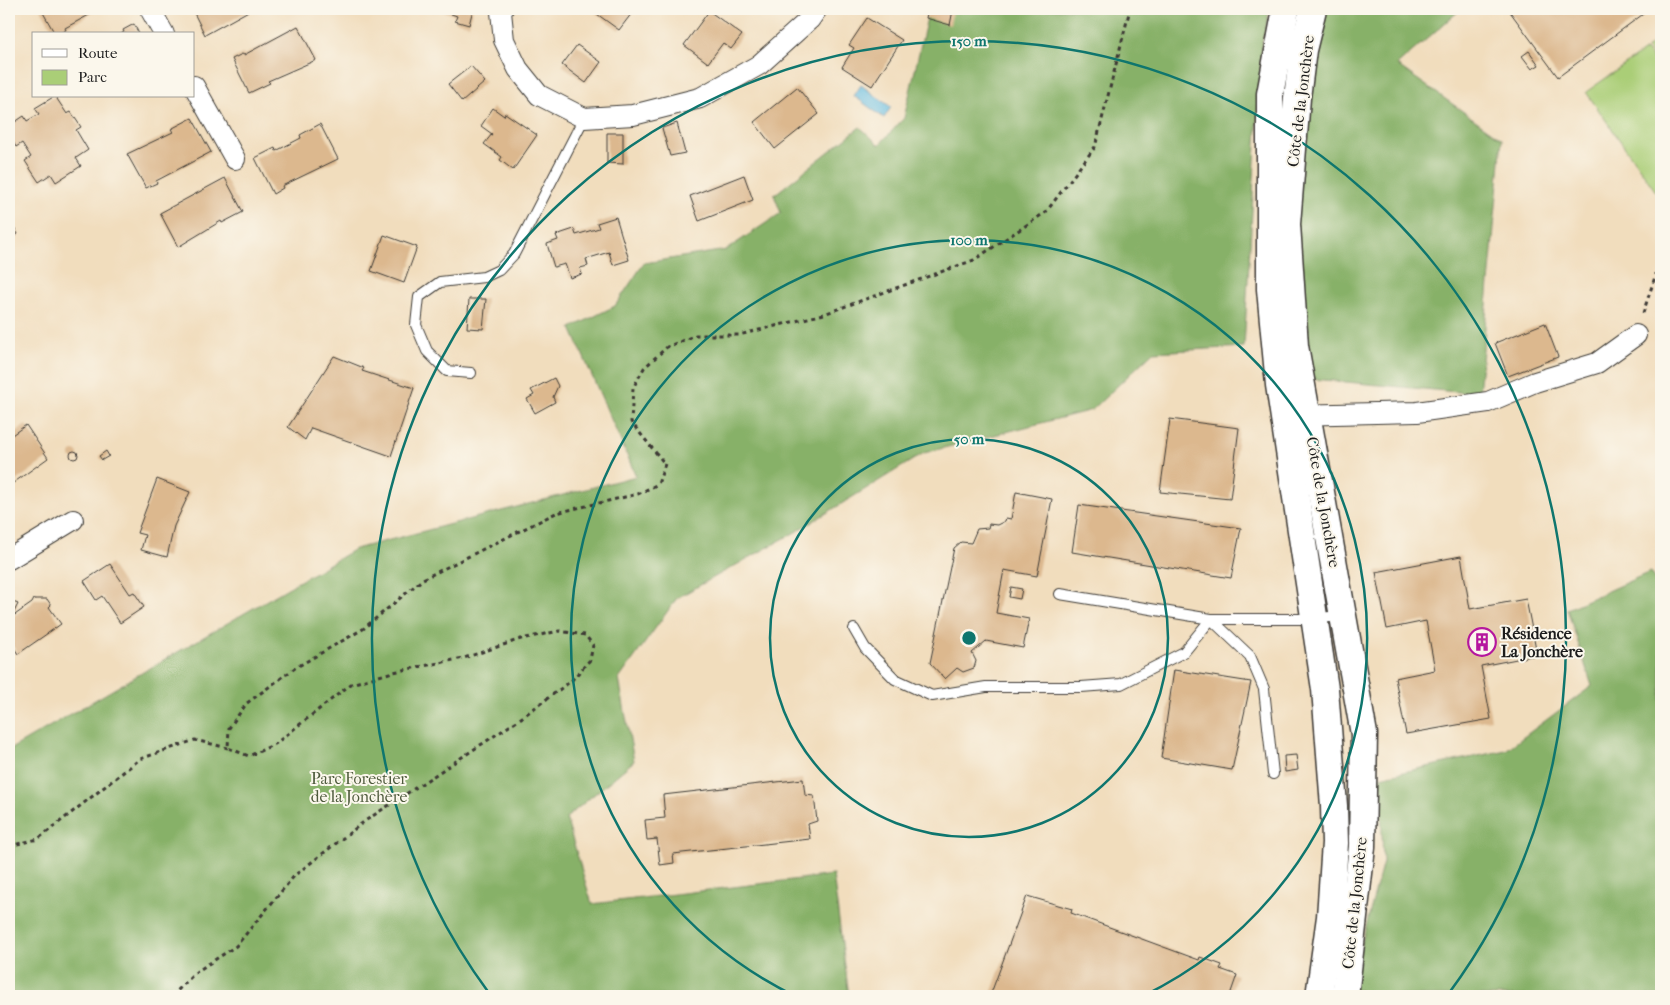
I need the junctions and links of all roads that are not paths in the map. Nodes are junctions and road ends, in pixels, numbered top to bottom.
1 (150, 9) edge
2 (503, 9) edge
3 (817, 9) edge
4 (1286, 9) edge
5 (1313, 9) edge
6 (163, 32) edge
7 (195, 88) edge
8 (584, 118) junction
9 (235, 159) dead end
10 (1636, 335) road end
11 (472, 373) dead end
12 (1297, 415) junction
13 (73, 520) dead end
14 (9, 559) edge
15 (1060, 594) dead end
16 (1343, 616) junction
17 (1314, 619) junction
18 (1211, 620) junction
19 (854, 629) dead end
20 (1273, 774) dead end
21 (1318, 996) edge
22 (1345, 996) edge

1 - 6 street
2 - 8 street
3 - 8 street
4 - 12 street, Côte de la Jonchère
5 - 12 street, Côte de la Jonchère
7 - 9 street
8 - 11 lane
10 - 12 street
12 - 16 street, Côte de la Jonchère
12 - 17 street, Côte de la Jonchère
13 - 14 street
15 - 18 lane
16 - 17 lane
16 - 22 street, Côte de la Jonchère
17 - 18 lane
17 - 21 street, Côte de la Jonchère
18 - 19 lane
18 - 20 lane

